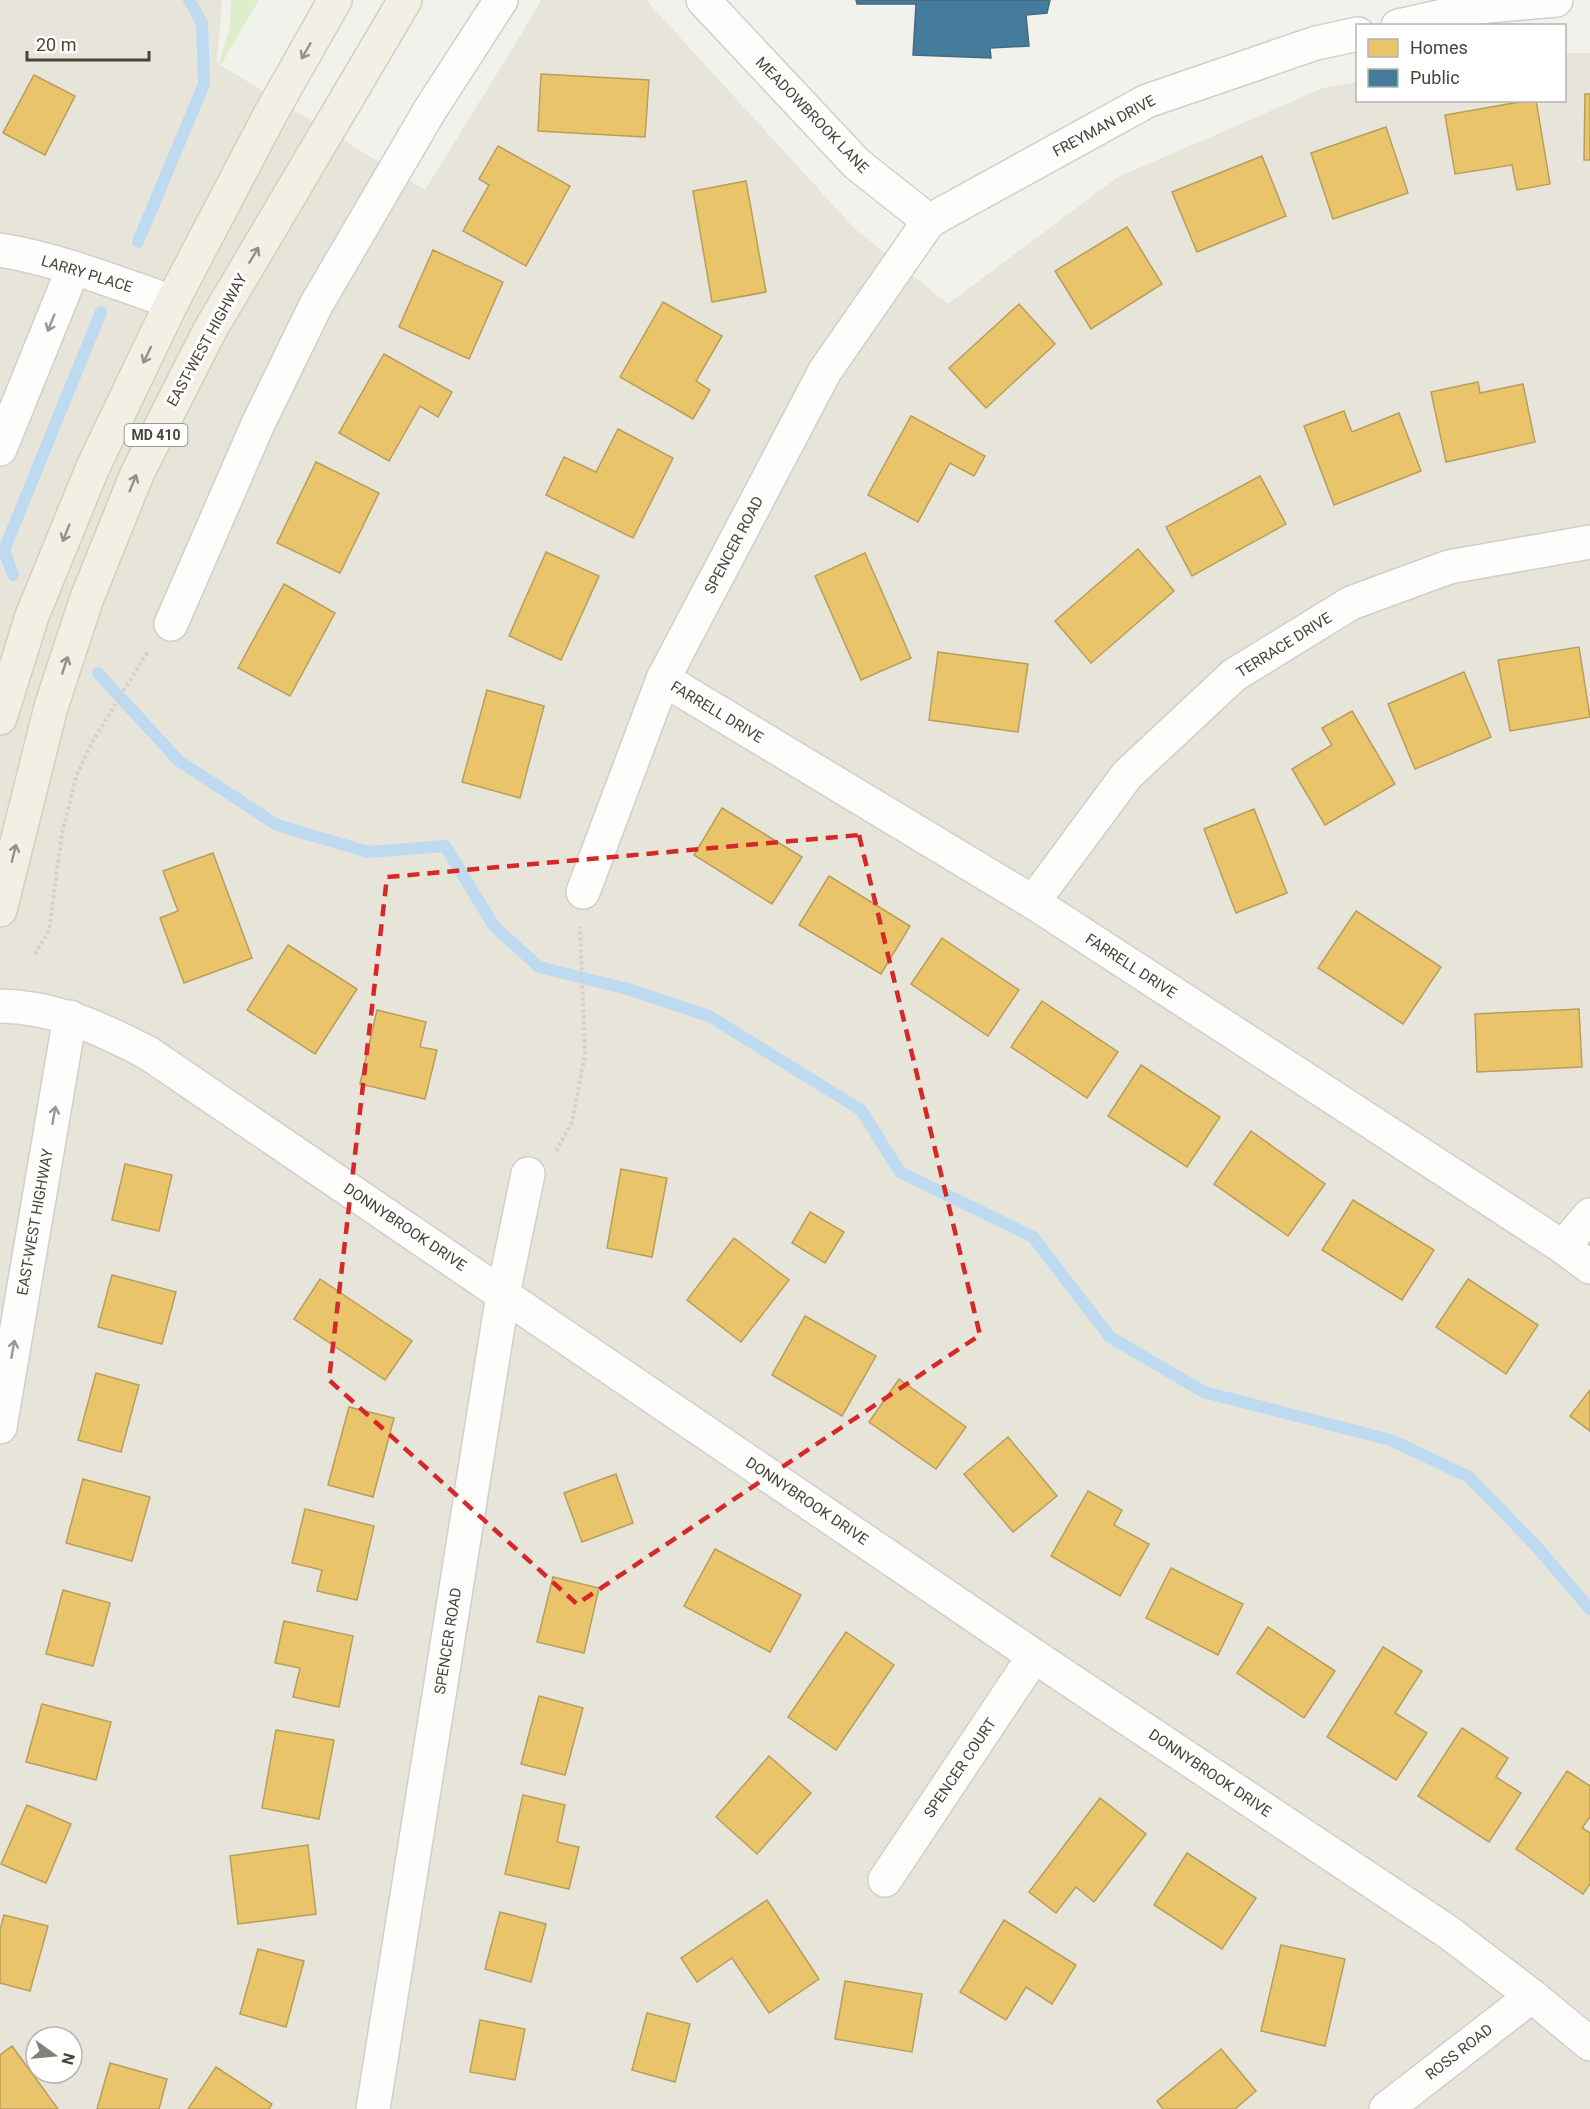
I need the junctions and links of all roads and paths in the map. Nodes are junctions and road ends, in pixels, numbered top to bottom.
1 (335, 0) edge
2 (405, 0) edge
3 (501, 0) edge
4 (703, 0) edge
5 (1556, 0) edge
6 (1407, 24) edge
7 (1356, 34) edge
8 (929, 221) junction
9 (0, 250) edge
10 (73, 269) junction
11 (172, 302) junction
12 (0, 449) edge
13 (1590, 542) edge
14 (171, 624) dead end
15 (142, 659) dead end
16 (663, 679) junction
17 (0, 718) edge
18 (583, 892) dead end
19 (1033, 902) junction
20 (0, 910) edge
21 (580, 929) dead end
22 (35, 954) dead end
23 (0, 1006) edge
24 (70, 1017) junction
25 (528, 1174) joint
26 (1590, 1215) edge
27 (1563, 1247) junction
28 (1590, 1267) edge
29 (503, 1294) junction
30 (0, 1427) edge
31 (1034, 1656) junction
32 (885, 1880) dead end
33 (1532, 1996) junction
34 (1590, 2044) edge
35 (373, 2109) edge
36 (1386, 2109) edge

1 -> 11 main road, MD 410
20 -> 2 main road, EAST-WEST HIGHWAY / MD 410
3 - 14 street
4 - 8 street, MEADOWBROOK LANE
5 - 6 street
7 - 8 street, FREYMAN DRIVE
8 - 16 street, SPENCER ROAD
9 - 10 street, LARRY PLACE
10 - 11 street, LARRY PLACE
10 -> 12 street
11 -> 17 main road, MD 410
13 - 19 street, TERRACE DRIVE
15 - 22 path
16 - 18 street, SPENCER ROAD
16 - 19 street, FARRELL DRIVE
19 - 27 street, FARRELL DRIVE
21 - 25 path
23 - 24 street, DONNYBROOK DRIVE
24 - 29 street, DONNYBROOK DRIVE
30 -> 24 street, EAST-WEST HIGHWAY
25 - 29 street, SPENCER ROAD
26 - 27 street
27 - 28 street, FARRELL DRIVE
29 - 31 street, DONNYBROOK DRIVE
29 - 35 street, SPENCER ROAD
31 - 32 street, SPENCER COURT
31 - 33 street, DONNYBROOK DRIVE
33 - 34 street, DONNYBROOK DRIVE
33 - 36 street, ROSS ROAD

